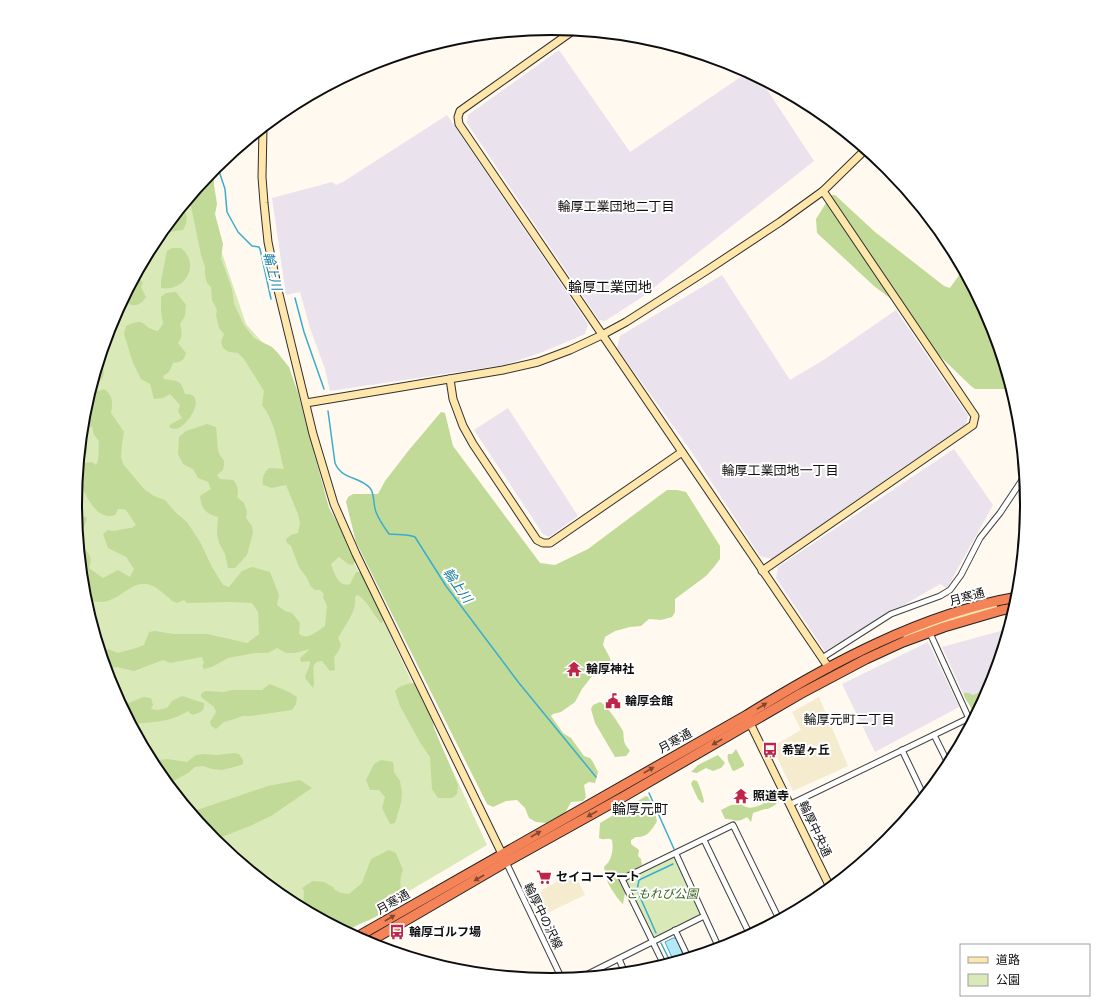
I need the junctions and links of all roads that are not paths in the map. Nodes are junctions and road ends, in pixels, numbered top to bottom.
1 (566, 35) edge
2 (263, 134) edge
3 (862, 153) edge
4 (823, 191) junction
5 (602, 335) junction
6 (450, 379) junction
7 (306, 403) junction
8 (682, 452) junction
9 (1019, 484) edge
10 (762, 570) junction
11 (1010, 599) edge
12 (1008, 606) edge
13 (1008, 609) edge
14 (927, 628) junction
15 (822, 658) junction
16 (829, 668) junction
17 (968, 718) edge
18 (749, 719) junction
19 (966, 723) edge
20 (934, 735) junction
21 (902, 750) junction
22 (945, 758) edge
23 (922, 791) edge
24 (791, 804) junction
25 (704, 840) junction
26 (502, 853) junction
27 (676, 854) junction
28 (506, 862) junction
29 (828, 883) edge
30 (777, 915) edge
31 (704, 916) junction
32 (675, 930) junction
33 (747, 930) edge
34 (363, 933) edge
35 (374, 938) edge
36 (652, 942) junction
37 (717, 942) edge
38 (686, 953) edge
39 (619, 959) junction
40 (661, 960) edge
41 (623, 967) edge
42 (595, 971) edge
43 (559, 973) edge

1 - 5 street
2 - 7 street
3 - 4 street
4 - 5 street
4 - 10 street
5 - 6 street
5 - 8 street
6 - 7 street
6 - 8 street
7 - 26 street
8 - 10 street
9 - 15 street
10 - 15 street
11 - 14 highway, 月寒通
12 - 14 street
13 - 14 highway, 月寒通
14 - 16 highway, 月寒通
14 - 17 street
14 - 18 highway, 月寒通
15 - 16 street
18 -> 16 highway, 月寒通
18 - 24 street, 輪厚中央通
26 -> 18 highway, 月寒通
18 -> 28 highway, 月寒通
19 - 20 street
20 - 21 street
20 - 22 street
21 - 23 street
21 - 24 street
24 - 29 street, 輪厚中央通
25 - 27 street
25 - 30 street
25 - 33 street
26 - 28 street
34 -> 26 highway, 月寒通
27 - 31 street
27 - 36 street
28 -> 35 highway, 月寒通
28 - 43 street, 輪厚中の沢線
31 - 32 street
31 - 37 street
32 - 36 street
32 - 38 street
36 - 39 street
36 - 40 street
39 - 41 street
39 - 42 street

